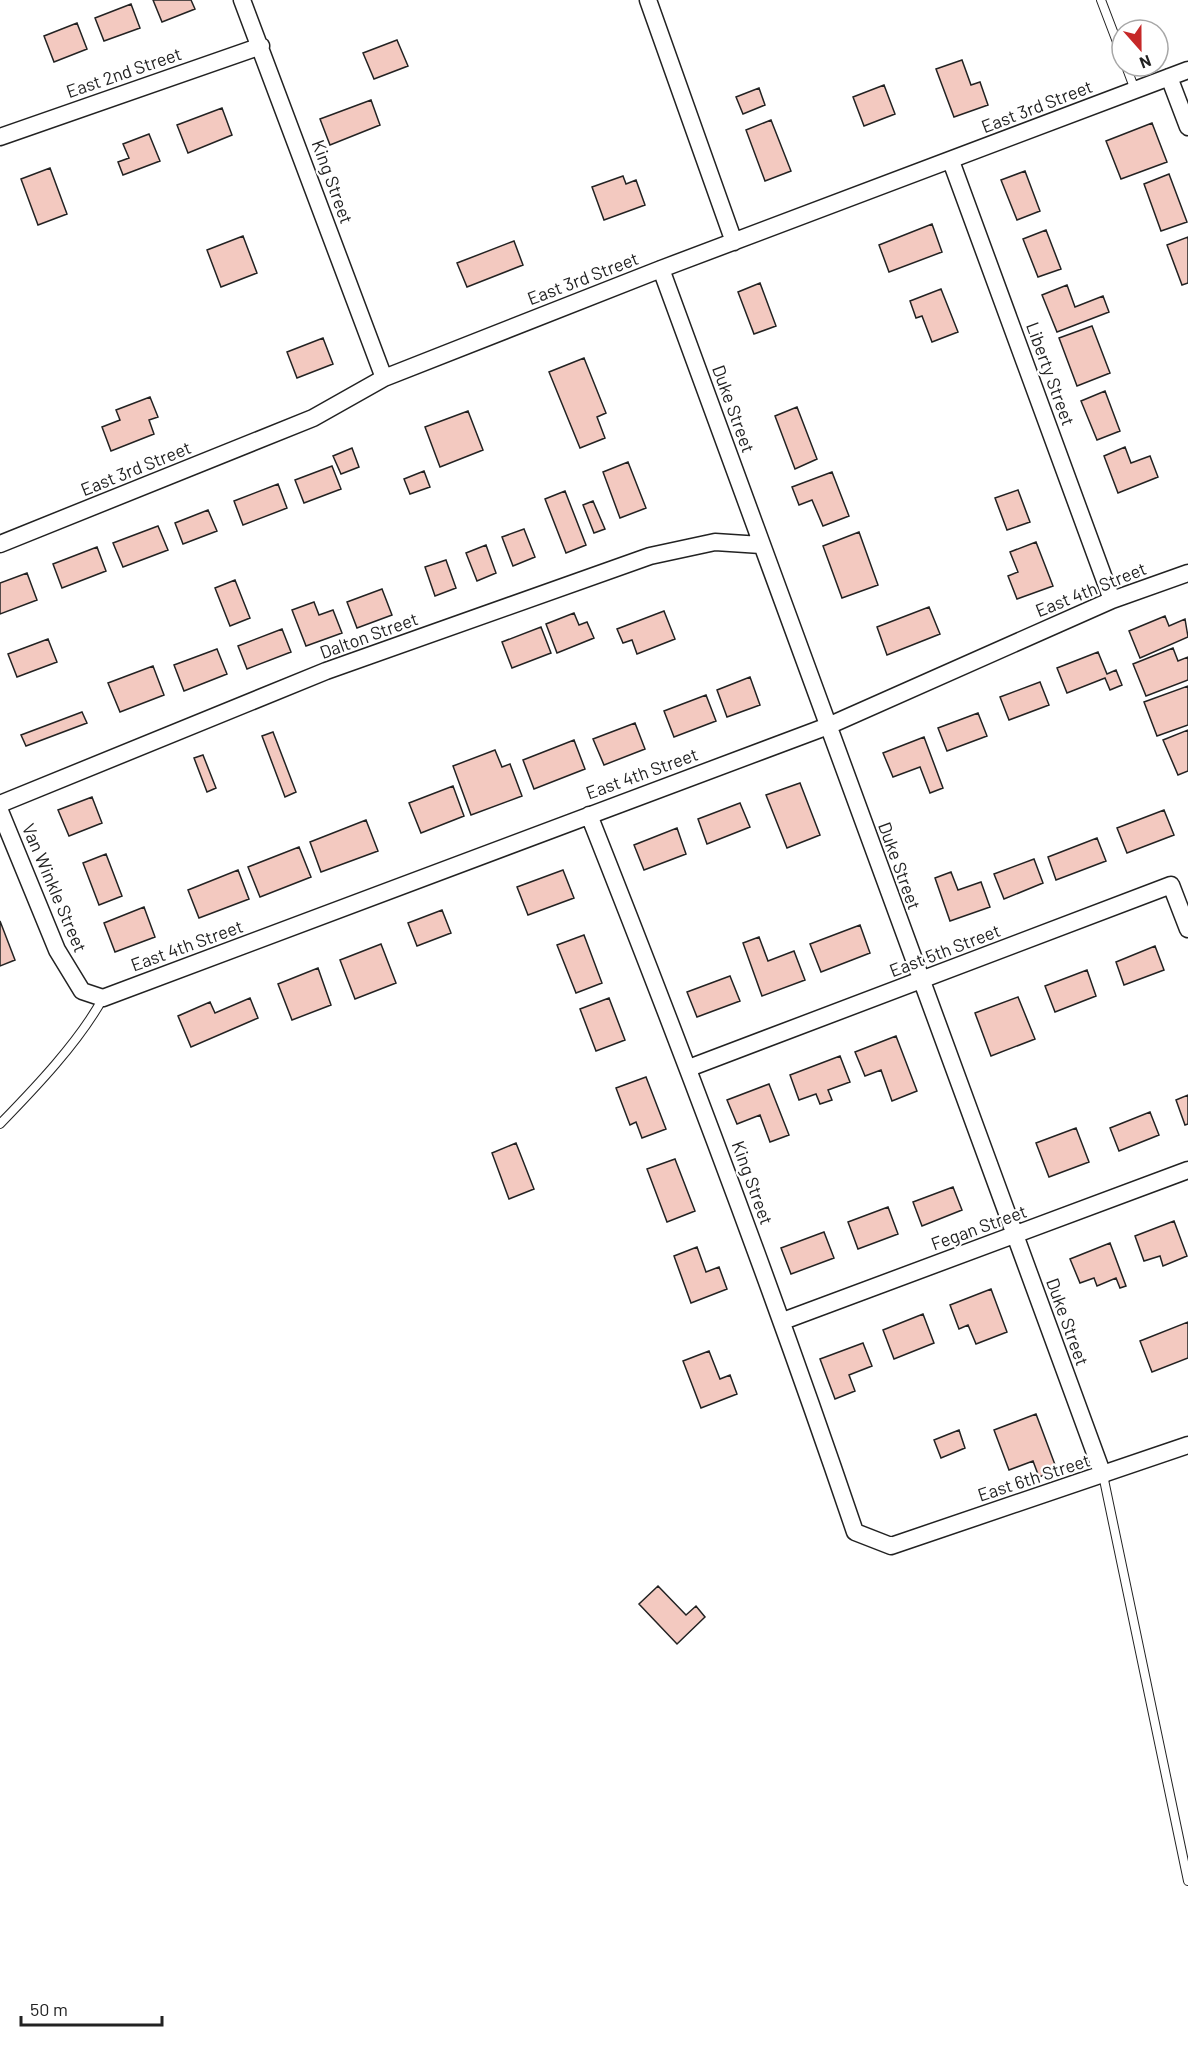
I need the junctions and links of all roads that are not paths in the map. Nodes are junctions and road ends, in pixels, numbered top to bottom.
1 (242, 0) edge
2 (648, 0) edge
3 (1101, 0) edge
4 (1110, 24) edge
5 (261, 46) junction
6 (1188, 70) edge
7 (1170, 77) edge
8 (1130, 78) edge
9 (1166, 78) edge
10 (1169, 78) edge
11 (1135, 90) junction
12 (1188, 127) edge
13 (0, 137) edge
14 (951, 161) junction
15 (734, 242) junction
16 (661, 269) junction
17 (384, 378) junction
18 (0, 544) edge
19 (761, 545) junction
20 (1188, 573) edge
21 (1112, 600) junction
22 (828, 726) junction
23 (0, 804) edge
24 (0, 811) edge
25 (589, 814) junction
26 (1188, 929) edge
27 (921, 981) junction
28 (103, 998) junction
29 (689, 1068) junction
30 (0, 1124) edge
31 (1188, 1170) edge
32 (1015, 1235) junction
33 (783, 1321) junction
34 (1188, 1445) edge
35 (1103, 1475) junction
36 (891, 1546) joint
37 (1188, 1881) edge

1 - 5 street, King Street
2 - 15 street
3 - 4 lane
5 - 13 street, East 2nd Street
5 - 17 street, King Street
6 - 7 street, East 3rd Street
8 - 11 lane
9 - 11 street, East 3rd Street
10 - 12 street
11 - 14 street, East 3rd Street
14 - 15 street, East 3rd Street
14 - 21 street, Liberty Street
15 - 16 street, East 3rd Street
16 - 17 street, East 3rd Street
16 - 19 street, Duke Street
17 - 18 street, East 3rd Street
19 - 22 street, Duke Street
19 - 23 street, Dalton Street
20 - 21 street, East 4th Street
21 - 22 street, East 4th Street
22 - 25 street, East 4th Street
22 - 27 street, Duke Street
24 - 28 street, Van Winkle Street
25 - 28 street, East 4th Street
25 - 29 street, King Street
26 - 27 street, East 5th Street
27 - 29 street, East 5th Street
27 - 32 street, Duke Street
28 - 30 lane
29 - 33 street, King Street
31 - 32 street, Fegan Street
32 - 33 street, Fegan Street
32 - 35 street, Duke Street
33 - 36 street, King Street
34 - 35 street, East 6th Street
35 - 36 street, East 6th Street
35 - 37 lane

